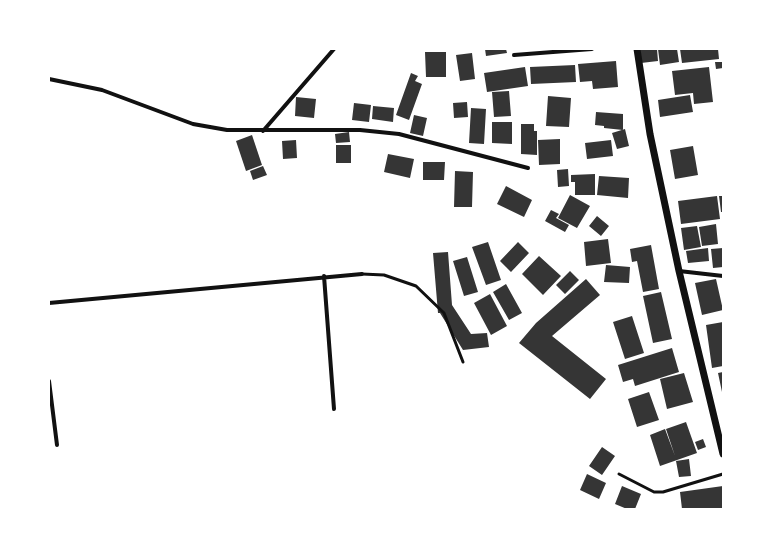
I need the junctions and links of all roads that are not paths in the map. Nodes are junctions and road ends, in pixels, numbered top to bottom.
1 (334, 49) edge
2 (592, 49) edge
3 (637, 49) edge
4 (514, 55) dead end
5 (49, 79) edge
6 (263, 131) junction
7 (528, 168) dead end
8 (679, 271) junction
9 (362, 274) joint
10 (324, 276) junction
11 (723, 276) edge
12 (49, 303) edge
13 (463, 362) dead end
14 (49, 381) edge
15 (334, 409) dead end
16 (57, 445) dead end
17 (723, 454) edge
18 (619, 474) dead end
19 (723, 474) edge

1 - 6 street
2 - 4 street
3 - 8 street
5 - 6 street
6 - 7 street
8 - 11 street
8 - 17 street
9 - 10 street
9 - 13 lane
10 - 12 street
10 - 15 street
14 - 16 street
18 - 19 lane

